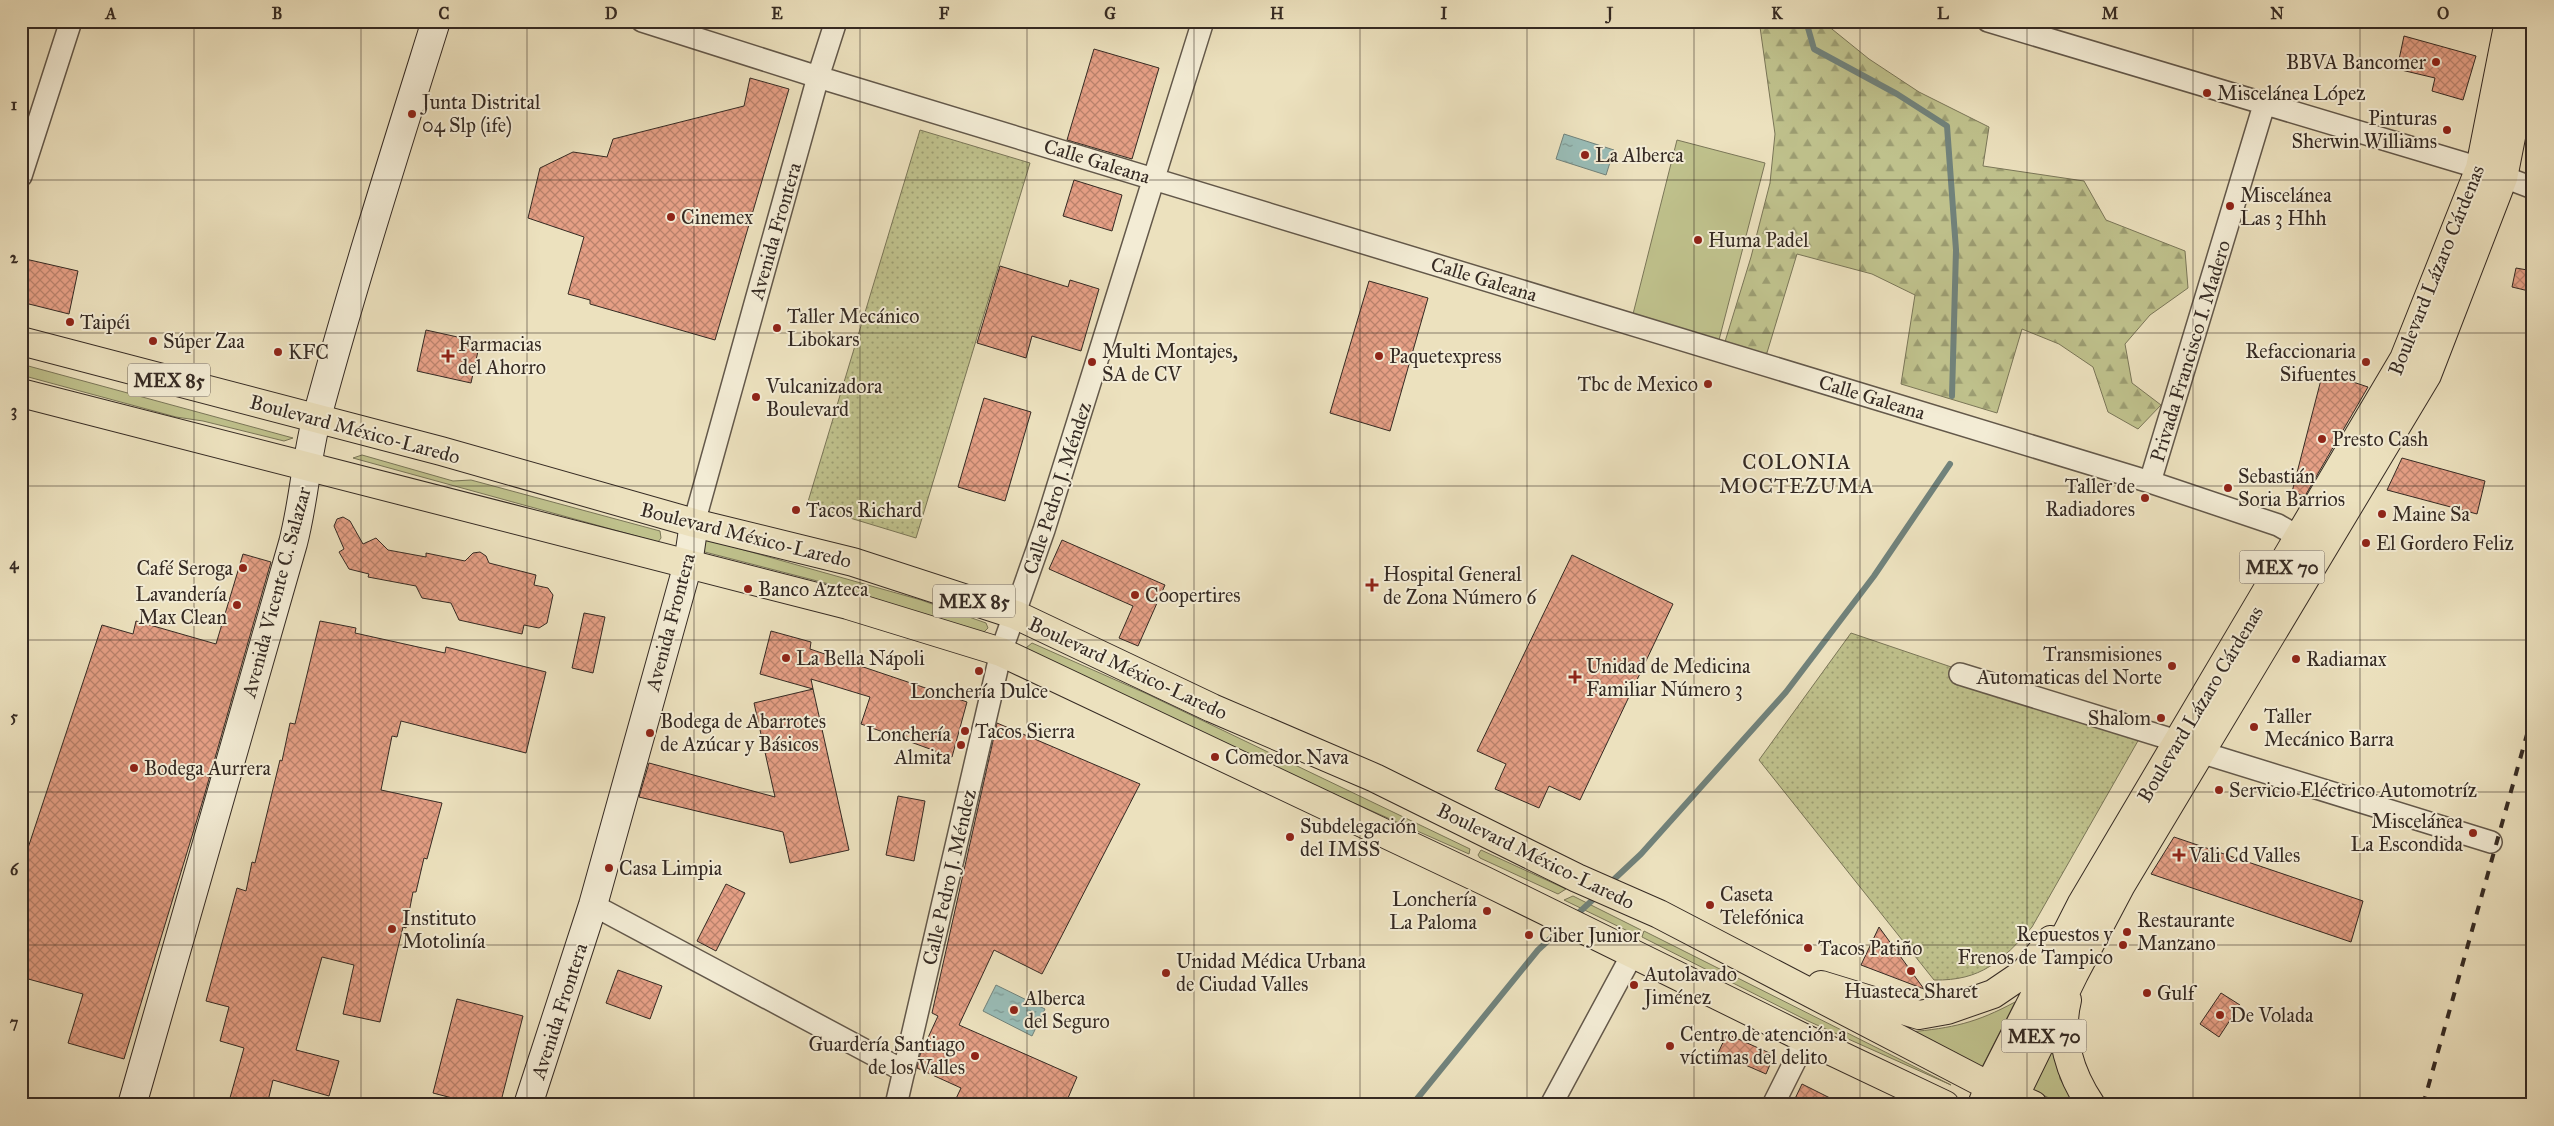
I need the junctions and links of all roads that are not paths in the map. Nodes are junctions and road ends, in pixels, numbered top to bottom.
1 (71, 21) edge
2 (436, 21) edge
3 (455, 21) edge
4 (642, 21) edge
5 (836, 21) edge
6 (1203, 21) edge
7 (1988, 21) edge
8 (2509, 21) edge
9 (2533, 25) edge
10 (818, 77) junction
11 (2264, 105) junction
12 (2492, 173) junction
13 (21, 176) edge
14 (1153, 177) junction
15 (2533, 188) edge
16 (21, 342) edge
17 (21, 393) edge
18 (326, 422) junction
19 (316, 469) junction
20 (2150, 482) junction
21 (694, 523) junction
22 (2310, 544) junction
23 (688, 564) junction
24 (1016, 615) junction
25 (1001, 652) junction
26 (1960, 674) dead end
27 (2189, 746) junction
28 (2491, 842) dead end
29 (594, 905) junction
30 (2081, 905) junction
31 (1626, 950) junction
32 (1749, 963) junction
33 (2074, 974) junction
34 (1806, 1039) junction
35 (904, 1071) junction
36 (2006, 1099) edge
37 (132, 1105) edge
38 (528, 1105) edge
39 (896, 1105) edge
40 (1551, 1105) edge
41 (1773, 1105) edge
42 (1946, 1105) edge
43 (2091, 1105) edge

1 - 13 street
2 - 18 street, Avenida Vicente C. Salazar
3 - 18 street, Avenida Vicente C. Salazar
4 - 10 street, Calle Galeana
5 - 10 street, Avenida Frontera
6 - 14 street, Calle Pedro J. Méndez
7 - 11 street
8 - 12 main road, Boulevard Lázaro Cárdenas / MEX 70
9 - 12 main road, Boulevard Lázaro Cárdenas / MEX 70
10 - 14 street, Calle Galeana
10 - 21 street, Avenida Frontera
11 - 12 street
11 - 20 street, Privada Francisco I. Madero
12 - 15 street
12 - 22 main road, Boulevard Lázaro Cárdenas / MEX 70
14 - 20 street, Calle Galeana
14 - 24 street, Calle Pedro J. Méndez
16 - 18 main road, Boulevard México-Laredo / MEX 85
17 - 19 main road, Boulevard México-Laredo / MEX 85
18 - 19 street, Avenida Vicente C. Salazar
18 - 21 main road, Boulevard México-Laredo / MEX 85
19 - 23 main road, Boulevard México-Laredo / MEX 85
19 - 37 street, Avenida Vicente C. Salazar
20 - 22 street, Calle Galeana
21 - 23 street, Avenida Frontera
21 - 24 main road, Boulevard México-Laredo / MEX 85
22 - 27 main road, Boulevard Lázaro Cárdenas / MEX 70
23 - 25 main road, Boulevard México-Laredo / MEX 85
23 - 29 street, Avenida Frontera
24 - 25 street, Calle Pedro J. Méndez
24 - 32 main road, Boulevard México-Laredo / MEX 85
25 - 31 main road, Boulevard México-Laredo / MEX 85
25 - 35 street, Calle Pedro J. Méndez
26 - 27 street
27 - 28 street
27 - 30 main road, Boulevard Lázaro Cárdenas / MEX 70
27 - 33 main road, Boulevard Lázaro Cárdenas / MEX 70
29 - 35 street
29 - 38 street, Avenida Frontera
30 - 32 main road
30 - 36 main road, Boulevard Lázaro Cárdenas / MEX 70
31 - 34 main road, Boulevard México-Laredo
31 - 40 street
32 - 36 main road, Boulevard México-Laredo
33 - 36 main road, Boulevard Lázaro Cárdenas / MEX 70
33 - 43 main road
34 - 41 street
34 - 42 main road, Boulevard México-Laredo
35 - 39 street, Calle Pedro J. Méndez

